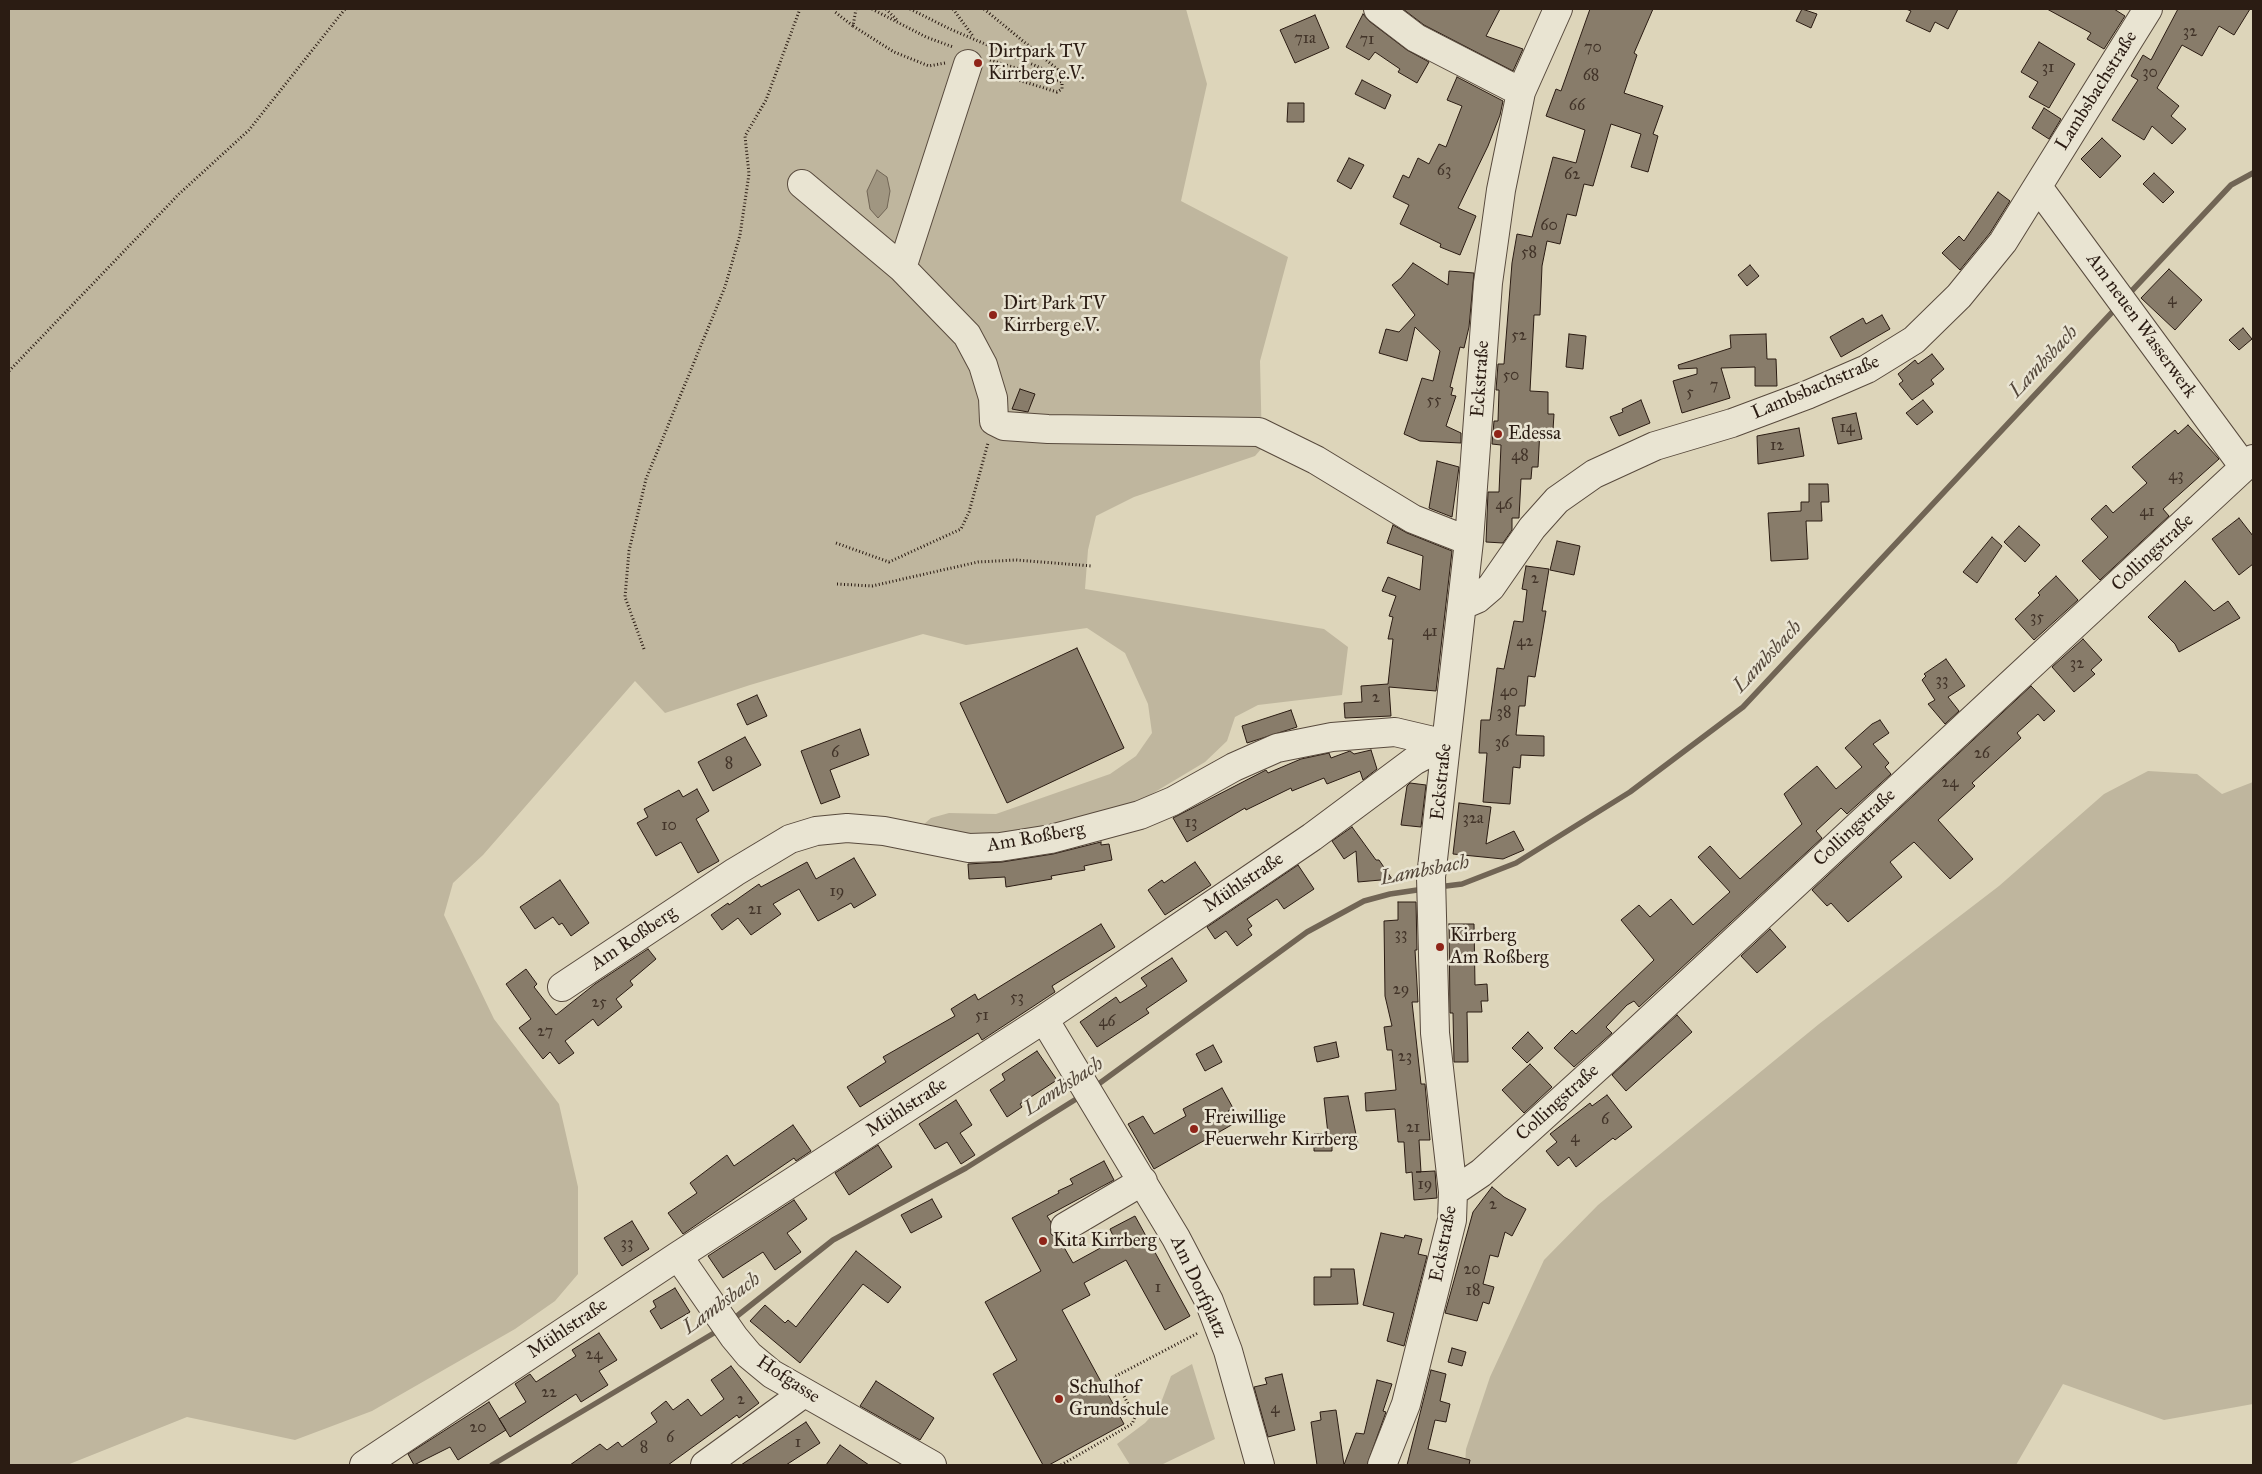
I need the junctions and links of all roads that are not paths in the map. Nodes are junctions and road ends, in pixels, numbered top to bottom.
1 (1378, 9) edge
2 (1558, 9) edge
3 (2148, 9) edge
4 (968, 64) road end
5 (1521, 92) junction
6 (802, 184) dead end
7 (2038, 187) junction
8 (902, 268) junction
9 (2248, 463) edge
10 (1469, 541) junction
11 (1463, 605) junction
12 (1446, 744) junction
13 (562, 987) dead end
14 (1044, 1019) junction
15 (1143, 1181) junction
16 (1453, 1192) junction
17 (1065, 1226) dead end
18 (678, 1256) junction
19 (804, 1393) junction
20 (364, 1465) edge
21 (705, 1465) edge
22 (932, 1465) edge
23 (1260, 1465) edge
24 (1382, 1465) edge

1 - 5 street
2 - 5 street, Eckstraße
3 - 7 street, Lambsbachstraße
4 - 8 street
5 - 10 street, Eckstraße
6 - 8 street
7 - 9 street, Am neuen Wasserwerk
7 - 11 street, Lambsbachstraße
8 - 10 street
9 - 16 street, Collingstraße
10 - 11 street, Eckstraße
11 - 12 street, Eckstraße
12 - 13 street, Am Roßberg
12 - 14 street, Mühlstraße
12 - 16 street, Eckstraße
14 - 15 street, Am Dorfplatz
14 - 18 street, Mühlstraße
15 - 17 street
15 - 23 street, Am Dorfplatz
16 - 24 street, Eckstraße
18 - 19 street, Hofgasse
18 - 20 street, Mühlstraße
19 - 21 street
19 - 22 street, Hofgasse

